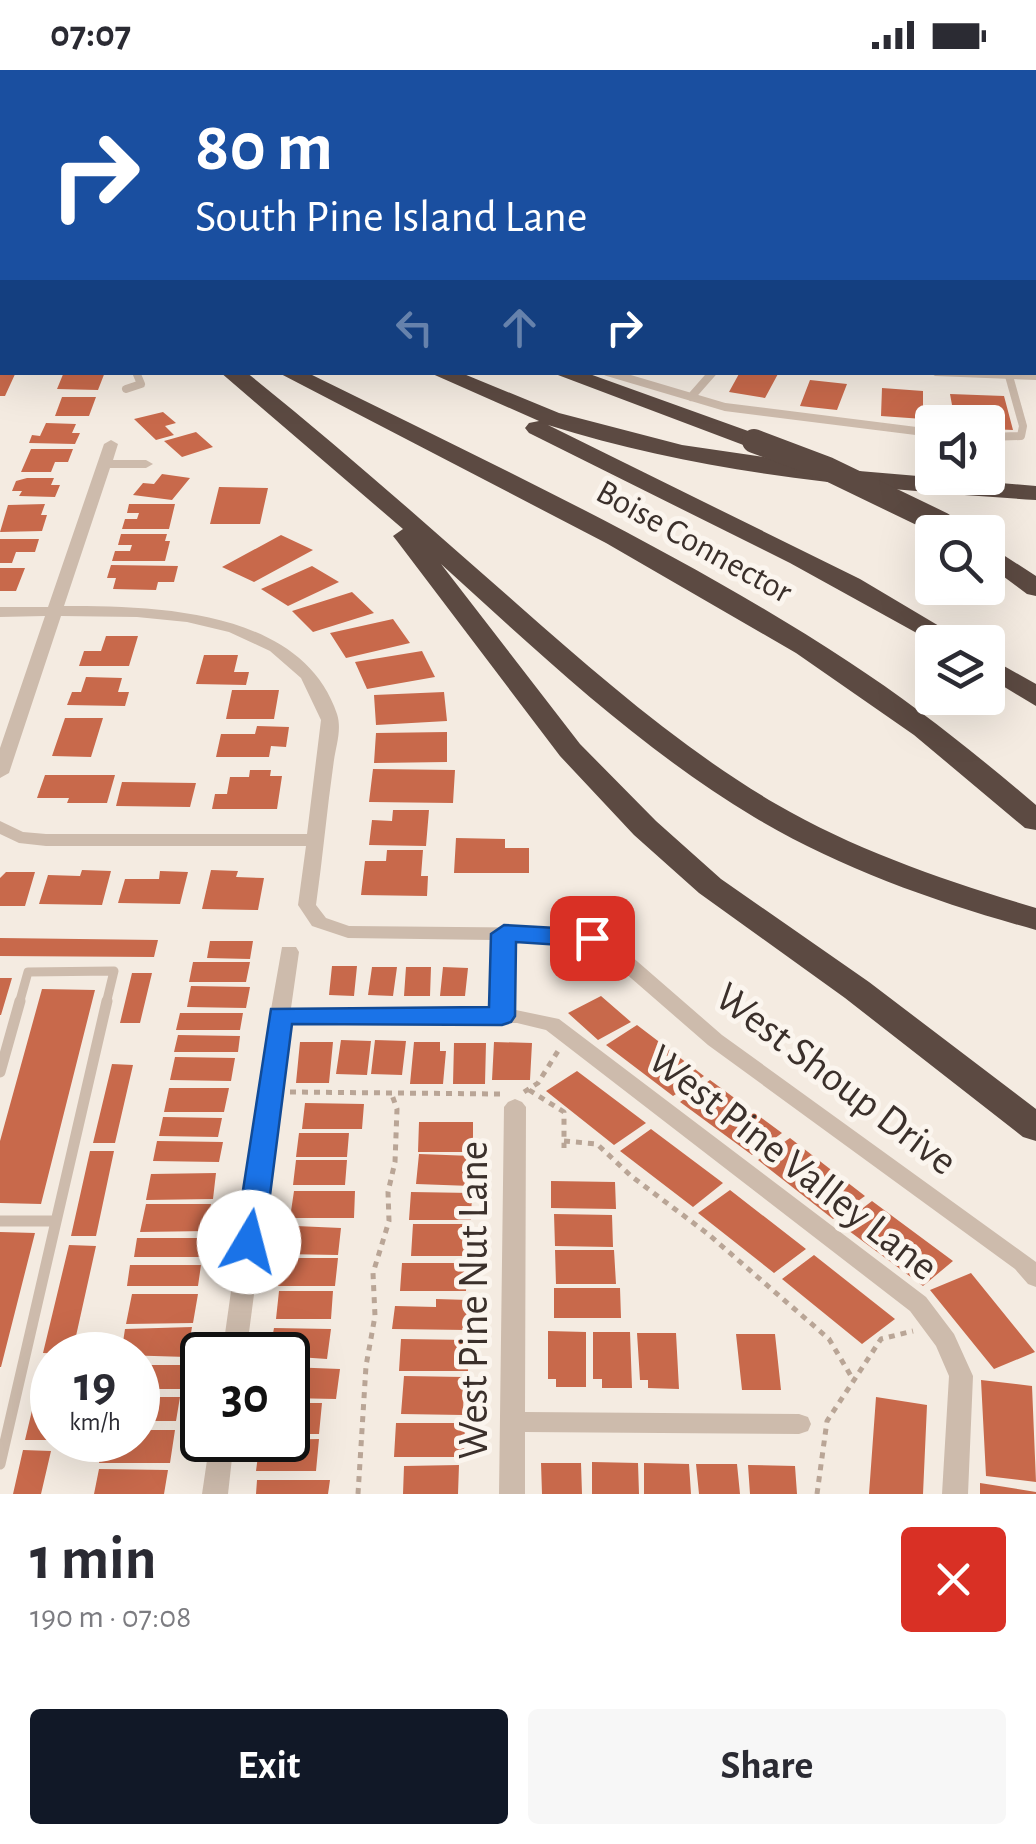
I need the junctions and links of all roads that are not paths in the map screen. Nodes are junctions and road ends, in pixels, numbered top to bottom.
1 (137, 375) edge
2 (235, 375) edge
3 (294, 375) edge
4 (433, 375) edge
5 (447, 375) edge
6 (482, 375) edge
7 (568, 375) edge
8 (612, 375) edge
9 (711, 375) edge
10 (994, 375) edge
11 (1009, 376) junction
12 (1036, 376) edge
13 (126, 390) dead end
14 (691, 397) junction
15 (915, 431) edge
16 (1005, 436) edge
17 (111, 444) dead end
18 (104, 464) junction
19 (146, 464) dead end
20 (771, 466) junction
21 (361, 479) junction
22 (1036, 493) edge
23 (922, 515) edge
24 (1005, 566) edge
25 (1036, 588) edge
26 (0, 612) edge
27 (54, 612) junction
28 (921, 625) edge
29 (1005, 676) edge
30 (1036, 697) edge
31 (0, 773) edge
32 (1036, 821) edge
33 (0, 827) edge
34 (316, 840) junction
35 (1036, 919) edge
36 (504, 934) junction
37 (289, 952) dead end
38 (280, 1015) junction
39 (502, 1016) junction
40 (0, 1072) edge
41 (518, 1098) road end
42 (1036, 1128) edge
43 (0, 1221) edge
44 (56, 1221) junction
45 (1036, 1278) edge
46 (237, 1332) edge
47 (513, 1422) junction
48 (798, 1424) dead end
49 (219, 1462) edge
50 (0, 1464) edge
51 (214, 1494) edge
52 (512, 1494) edge
53 (955, 1494) edge

1 - 13 lane
2 - 21 highway
3 - 32 highway, Boise Connector
4 - 28 highway, Boise Connector
5 - 20 highway
6 - 20 highway
7 - 23 highway, bridge
8 - 14 lane
9 - 14 lane
10 - 11 street
11 - 12 street
11 - 16 lane
14 - 15 lane
17 - 18 street
18 - 19 street
18 - 27 street
20 - 22 highway
21 - 35 highway
21 - 42 highway
24 - 25 highway
26 - 27 street
27 - 31 street
27 - 34 street
29 - 30 highway
33 - 34 street
34 - 36 street
36 - 39 street
36 - 45 street, West Shoup Drive
37 - 38 street
38 - 39 street, West Pine Valley Lane
38 - 46 street
39 - 53 street, West Pine Valley Lane
40 - 44 lane
41 - 47 street, West Pine Nut Lane
43 - 44 lane
44 - 50 lane
47 - 48 street
47 - 52 street, West Pine Nut Lane
49 - 51 street

